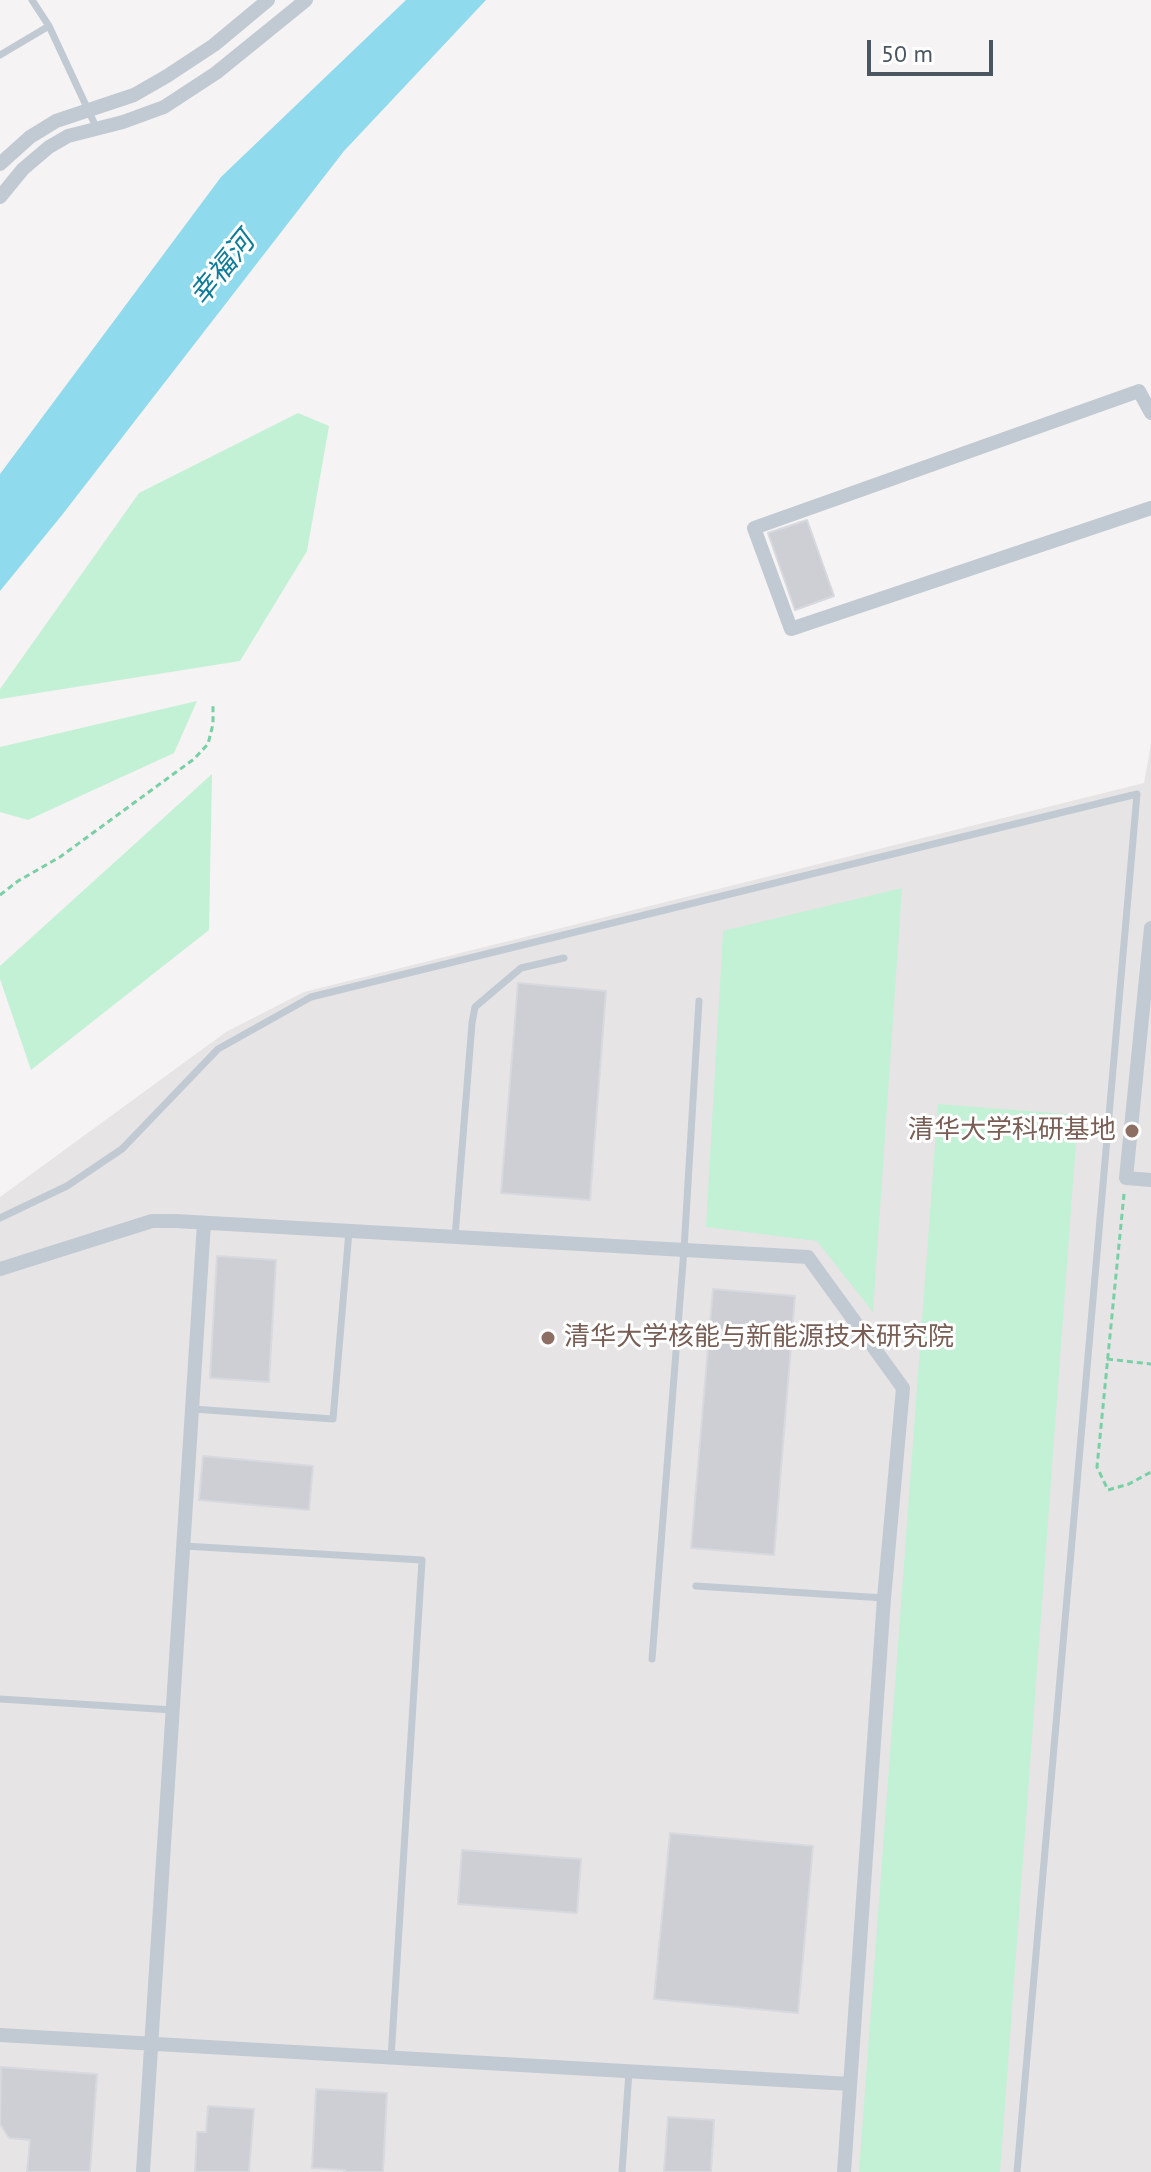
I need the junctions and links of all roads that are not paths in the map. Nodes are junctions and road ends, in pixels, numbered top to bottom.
1 (32, 0) edge
2 (268, 0) edge
3 (306, 0) edge
4 (49, 26) junction
5 (0, 55) edge
6 (89, 109) junction
7 (97, 129) junction
8 (0, 164) edge
9 (0, 197) edge
10 (1151, 413) edge
11 (1151, 508) edge
12 (1151, 928) edge
13 (564, 958) dead end
14 (699, 1001) dead end
15 (1151, 1180) edge
16 (0, 1218) edge
17 (204, 1223) junction
18 (349, 1231) junction
19 (455, 1237) junction
20 (684, 1249) junction
21 (0, 1269) edge
22 (193, 1409) junction
23 (184, 1546) junction
24 (696, 1586) dead end
25 (884, 1598) junction
26 (652, 1659) dead end
27 (0, 1699) edge
28 (173, 1710) junction
29 (0, 2035) edge
30 (151, 2045) junction
31 (391, 2058) junction
32 (629, 2071) junction
33 (850, 2084) junction
34 (143, 2172) edge
35 (622, 2172) edge
36 (844, 2172) edge
37 (1017, 2172) edge

1 - 4 lane
2 - 6 street
3 - 7 street
4 - 5 lane
4 - 6 lane
6 - 7 lane
6 - 8 street
7 - 9 street
10 - 11 street
12 - 15 street
13 - 19 lane
14 - 20 lane
16 - 37 lane
17 - 18 street
17 - 21 street
17 - 22 street
18 - 19 street
18 - 22 lane
19 - 20 street
20 - 25 street
20 - 26 lane
22 - 23 street
23 - 28 street
23 - 31 lane
24 - 25 lane
25 - 33 street
27 - 28 lane
28 - 30 street
29 - 30 street
30 - 31 street
30 - 34 street
31 - 32 street
32 - 33 street
32 - 35 lane
33 - 36 street

